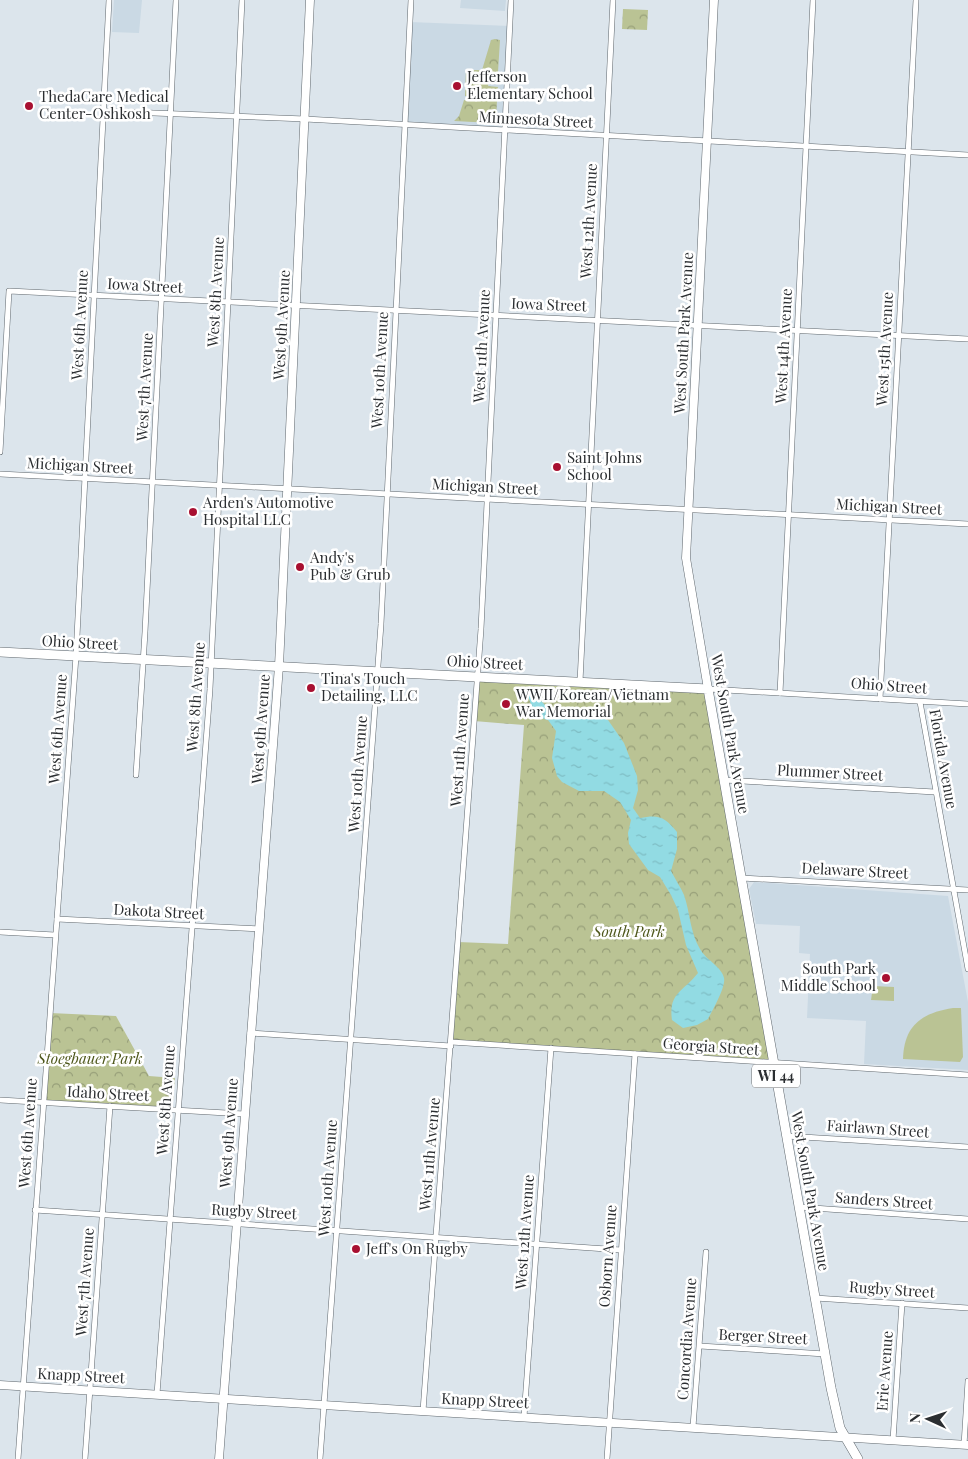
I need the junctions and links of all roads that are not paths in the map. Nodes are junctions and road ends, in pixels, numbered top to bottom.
1 (109, 0) edge
2 (176, 0) edge
3 (242, 0) edge
4 (310, 0) edge
5 (411, 0) edge
6 (511, 0) edge
7 (614, 0) edge
8 (714, 0) edge
9 (813, 0) edge
10 (916, 0) edge
11 (103, 111) junction
12 (171, 114) junction
13 (237, 117) junction
14 (305, 119) junction
15 (405, 126) junction
16 (504, 130) junction
17 (606, 136) junction
18 (707, 142) junction
19 (807, 147) junction
20 (907, 152) junction
21 (968, 155) edge
22 (94, 296) junction
23 (161, 299) junction
24 (228, 302) junction
25 (297, 305) junction
26 (396, 310) junction
27 (496, 315) junction
28 (597, 319) junction
29 (698, 325) junction
30 (797, 330) junction
31 (898, 336) junction
32 (968, 339) edge
33 (0, 452) edge
34 (0, 474) edge
35 (85, 479) junction
36 (152, 482) junction
37 (219, 486) junction
38 (288, 488) junction
39 (387, 493) junction
40 (488, 500) junction
41 (588, 505) junction
42 (688, 509) junction
43 (788, 515) junction
44 (889, 519) junction
45 (968, 524) edge
46 (0, 652) edge
47 (76, 656) junction
48 (143, 660) junction
49 (211, 663) junction
50 (279, 666) junction
51 (378, 671) junction
52 (478, 677) junction
53 (580, 682) junction
54 (708, 689) junction
55 (780, 693) junction
56 (880, 699) junction
57 (920, 702) junction
58 (968, 704) edge
59 (136, 775) dead end
60 (724, 780) junction
61 (936, 792) junction
62 (740, 878) junction
63 (954, 889) junction
64 (968, 890) edge
65 (57, 919) junction
66 (192, 926) junction
67 (260, 929) junction
68 (0, 932) edge
69 (55, 935) junction
70 (968, 969) edge
71 (250, 1033) junction
72 (350, 1040) junction
73 (451, 1044) junction
74 (551, 1048) junction
75 (635, 1054) junction
76 (774, 1064) junction
77 (968, 1075) edge
78 (0, 1100) edge
79 (43, 1103) junction
80 (110, 1106) junction
81 (178, 1110) junction
82 (244, 1114) junction
83 (786, 1136) junction
84 (968, 1147) edge
85 (799, 1208) junction
86 (35, 1210) junction
87 (102, 1216) junction
88 (968, 1219) edge
89 (170, 1220) junction
90 (236, 1223) junction
91 (336, 1230) junction
92 (436, 1237) junction
93 (537, 1243) junction
94 (621, 1250) junction
95 (706, 1252) dead end
96 (815, 1298) junction
97 (902, 1303) junction
98 (968, 1308) edge
99 (700, 1346) junction
100 (825, 1354) junction
101 (968, 1381) edge
102 (0, 1385) edge
103 (22, 1386) junction
104 (90, 1390) junction
105 (157, 1394) junction
106 (224, 1398) junction
107 (323, 1405) junction
108 (423, 1411) junction
109 (524, 1417) junction
110 (609, 1423) junction
111 (693, 1427) junction
112 (844, 1437) junction
113 (893, 1440) junction
114 (966, 1445) edge
115 (18, 1459) edge
116 (85, 1459) edge
117 (220, 1459) edge
118 (320, 1459) edge
119 (607, 1459) edge
120 (858, 1459) edge

1 - 11 street, West 6th Avenue
2 - 12 street, West 7th Avenue
3 - 13 street, West 8th Avenue
4 - 14 main road, West 9th Avenue
5 - 15 street, West 10th Avenue
6 - 16 street, West 11th Avenue
7 - 17 street, West 12th Avenue
8 - 18 main road, West South Park Avenue
9 - 19 street, West 14th Avenue
10 - 20 street, West 15th Avenue
11 - 12 street, Minnesota Street
11 - 22 street, West 6th Avenue
12 - 13 street, Minnesota Street
12 - 23 street, West 7th Avenue
13 - 14 street, Minnesota Street
13 - 24 street, West 8th Avenue
14 - 15 street, Minnesota Street
14 - 25 main road, West 9th Avenue
15 - 16 street, Minnesota Street
15 - 26 street, West 10th Avenue
16 - 17 street, Minnesota Street
16 - 27 street, West 11th Avenue
17 - 18 street, Minnesota Street
17 - 28 street, West 12th Avenue
18 - 19 street, Minnesota Street
18 - 29 main road, West South Park Avenue
19 - 20 street, Minnesota Street
19 - 30 street, West 14th Avenue
20 - 21 street, Minnesota Street
20 - 31 street, West 15th Avenue
22 - 23 street, Iowa Street
22 - 33 street, Iowa Street
22 - 35 street, West 6th Avenue
23 - 24 street, Iowa Street
23 - 36 street, West 7th Avenue
24 - 25 street, Iowa Street
24 - 37 street, West 8th Avenue
25 - 26 street, Iowa Street
25 - 38 main road, West 9th Avenue
26 - 27 street, Iowa Street
26 - 39 street, West 10th Avenue
27 - 28 street, Iowa Street
27 - 40 street, West 11th Avenue
28 - 29 street, Iowa Street
28 - 41 street, West 12th Avenue
29 - 30 street, Iowa Street
29 - 42 main road, West South Park Avenue
30 - 31 street, Iowa Street
30 - 43 street, West 14th Avenue
31 - 32 street, Iowa Street
31 - 44 street, West 15th Avenue
34 - 35 street, Michigan Street
35 - 36 street, Michigan Street
35 - 47 street, West 6th Avenue
36 - 37 street, Michigan Street
36 - 48 street, West 7th Avenue
37 - 38 street, Michigan Street
37 - 49 street, West 8th Avenue
38 - 39 street, Michigan Street
38 - 50 main road, West 9th Avenue
39 - 40 street, Michigan Street
39 - 51 street, West 10th Avenue
40 - 41 street, Michigan Street
40 - 52 street, West 11th Avenue
41 - 42 street, Michigan Street
41 - 53 street, West 12th Avenue
42 - 43 street, Michigan Street
42 - 54 main road, West South Park Avenue
43 - 44 street, Michigan Street
43 - 55 street, West 14th Avenue
44 - 45 street, Michigan Street
44 - 56 street, West 15th Avenue
46 - 47 main road, Ohio Street
47 - 48 main road, Ohio Street
47 - 65 street, West 6th Avenue
48 - 49 main road, Ohio Street
48 - 59 street, West 7th Avenue
49 - 50 main road, Ohio Street
49 - 66 street, West 8th Avenue
50 - 51 main road, Ohio Street
50 - 67 main road, West 9th Avenue
51 - 52 main road, Ohio Street
51 - 72 street, West 10th Avenue
52 - 53 main road, Ohio Street
52 - 73 street, West 11th Avenue
53 - 54 main road, Ohio Street
54 - 55 street, Ohio Street
54 - 60 main road, West South Park Avenue / WI 44
55 - 56 street, Ohio Street
56 - 57 street, Ohio Street
57 - 58 street, Ohio Street
57 - 61 street, Florida Avenue
60 - 61 street, Plummer Street
60 - 62 main road, West South Park Avenue / WI 44
61 - 63 street, Florida Avenue
62 - 63 street, Delaware Street
62 - 76 main road, West South Park Avenue / WI 44
63 - 64 street, Delaware Street
63 - 70 street, Florida Avenue
65 - 66 street, Dakota Street
65 - 69 street, West 6th Avenue
66 - 67 street, Dakota Street
66 - 81 street, West 8th Avenue
67 - 71 main road, West 9th Avenue
68 - 69 street
69 - 79 street, West 6th Avenue
71 - 72 street, Georgia Street
71 - 82 main road, West 9th Avenue
72 - 73 street, Georgia Street
72 - 91 street, West 10th Avenue
73 - 74 street, Georgia Street
73 - 92 street, West 11th Avenue
74 - 75 street, Georgia Street
74 - 93 street, West 12th Avenue
75 - 76 street, Georgia Street
75 - 94 street, Osborn Avenue
76 - 77 street, Georgia Street
76 - 83 main road, West South Park Avenue / WI 44
78 - 79 street, Idaho Street
79 - 80 street, Idaho Street
79 - 86 street, West 6th Avenue
80 - 81 street, Idaho Street
80 - 87 street, West 7th Avenue
81 - 82 street, Idaho Street
81 - 89 street, West 8th Avenue
82 - 90 main road, West 9th Avenue
83 - 84 street, Fairlawn Street
83 - 85 main road, West South Park Avenue / WI 44
85 - 88 street, Sanders Street
85 - 96 main road, West South Park Avenue / WI 44
86 - 87 street, Rugby Street
86 - 103 street, West 6th Avenue
87 - 89 street, Rugby Street
87 - 104 street, West 7th Avenue
89 - 90 street, Rugby Street
89 - 105 street, West 8th Avenue
90 - 91 street, Rugby Street
90 - 106 main road, West 9th Avenue
91 - 92 street, Rugby Street
91 - 107 street, West 10th Avenue
92 - 93 street, Rugby Street
92 - 108 street, West 11th Avenue
93 - 94 street, Rugby Street
93 - 109 street, West 12th Avenue
94 - 110 street, Osborn Avenue
95 - 99 street, Concordia Avenue
96 - 97 street, Rugby Street
96 - 100 main road, West South Park Avenue / WI 44
97 - 98 street, Rugby Street
97 - 113 street, Erie Avenue
99 - 100 street, Berger Street
99 - 111 street, Concordia Avenue
100 - 112 main road, West South Park Avenue / WI 44
101 - 114 street
102 - 103 main road, Knapp Street
103 - 104 main road, Knapp Street
103 - 115 street, West 6th Avenue
104 - 105 main road, Knapp Street
104 - 116 street, West 7th Avenue
105 - 106 main road, Knapp Street
106 - 107 main road, Knapp Street
106 - 117 main road, West 9th Avenue
107 - 108 main road, Knapp Street
107 - 118 street, West 10th Avenue
108 - 109 main road, Knapp Street
109 - 110 main road, Knapp Street
110 - 111 main road, Knapp Street
110 - 119 street, Osborn Avenue
111 - 112 main road, Knapp Street
112 - 113 main road, Knapp Street
112 - 120 main road, West South Park Avenue / WI 44
113 - 114 main road, Knapp Street

